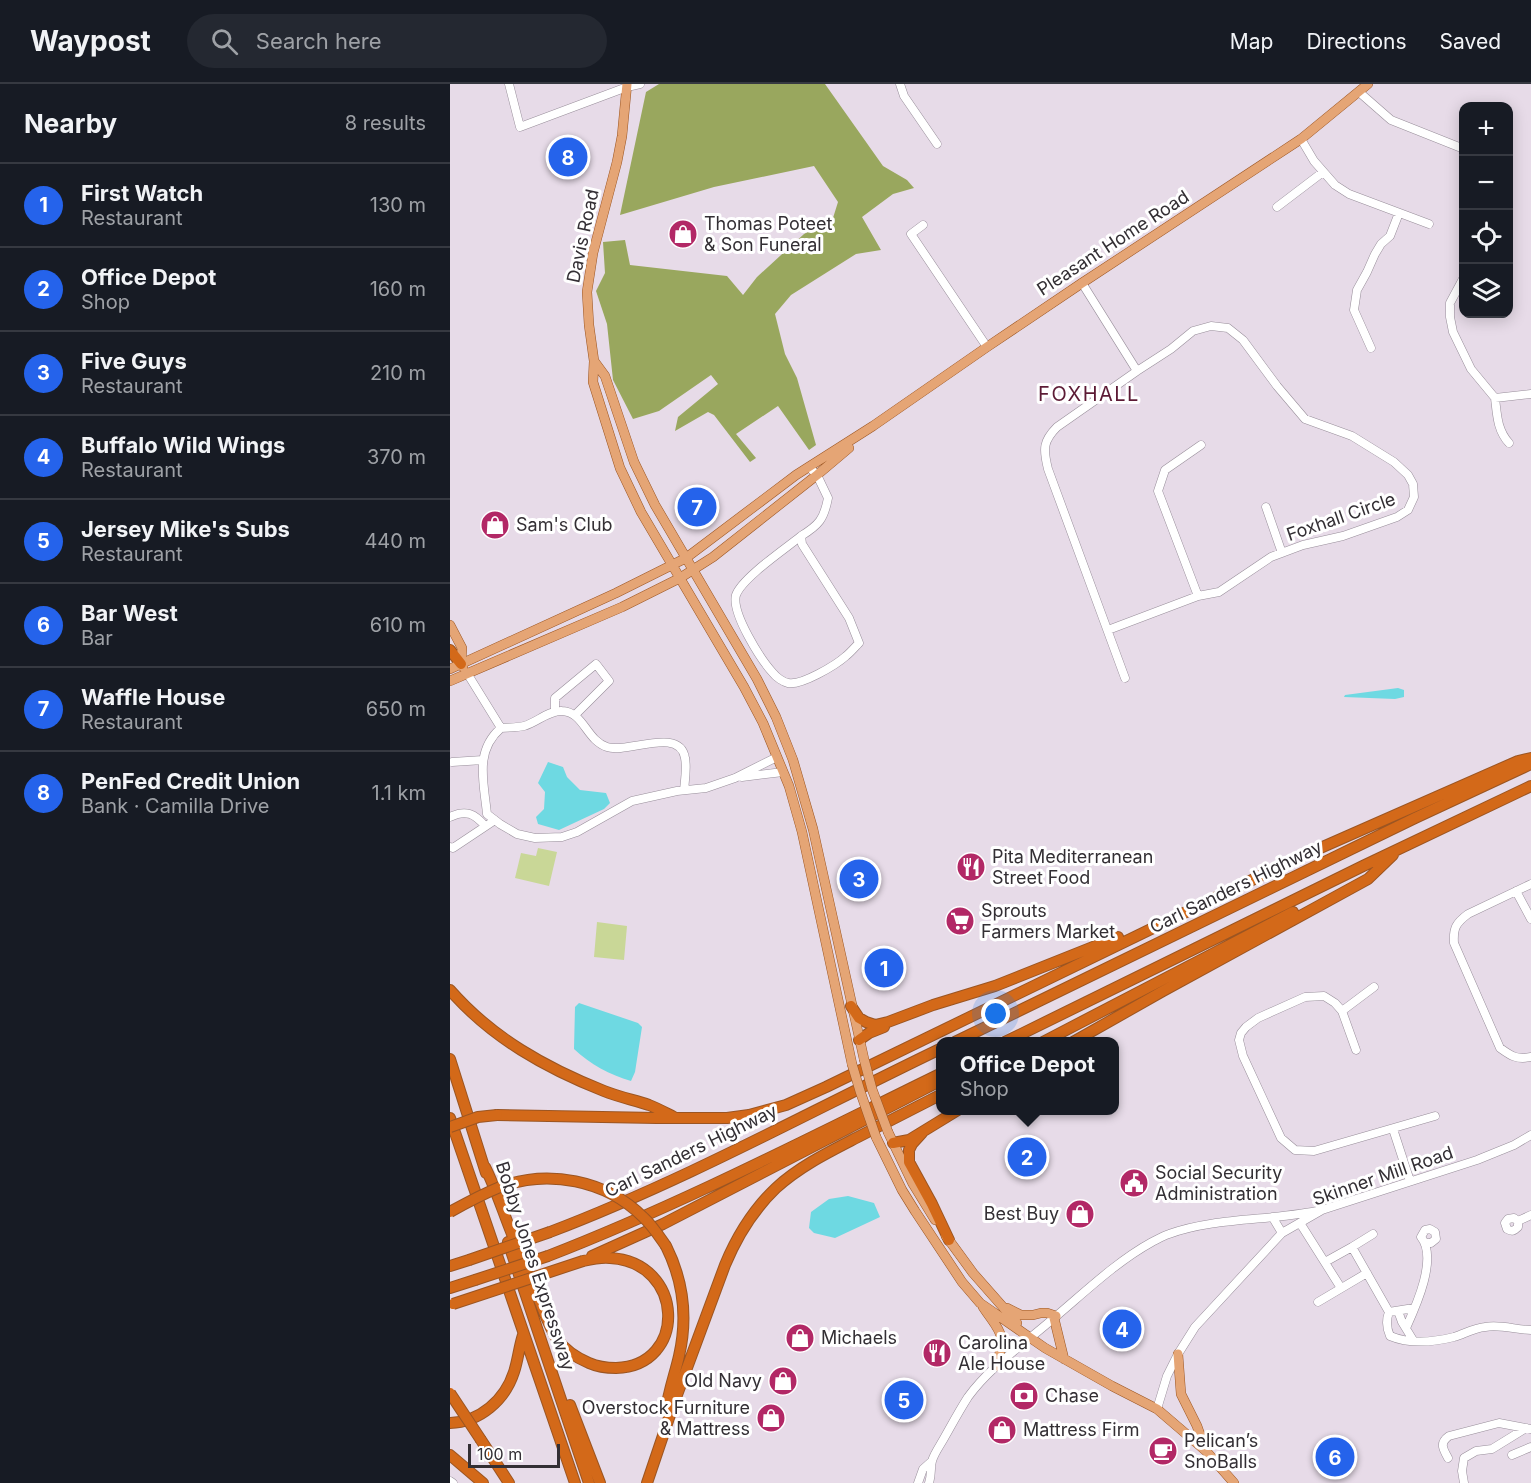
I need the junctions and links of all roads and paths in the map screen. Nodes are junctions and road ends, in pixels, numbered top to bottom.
1 (509, 84) edge
2 (640, 84) edge
3 (900, 84) edge
4 (1368, 84) edge
5 (627, 85) edge
6 (1359, 92) junction
7 (1301, 139) junction
8 (937, 144) dead end
9 (1459, 147) edge
10 (1323, 172) junction
11 (1277, 207) dead end
12 (1399, 213) junction
13 (1430, 224) dead end
14 (923, 225) dead end
15 (1082, 283) junction
16 (1459, 286) edge
17 (987, 347) junction
18 (1371, 348) dead end
19 (594, 361) junction
20 (1137, 370) junction
21 (1531, 394) edge
22 (1495, 398) junction
23 (873, 426) junction
24 (1509, 442) dead end
25 (1201, 445) dead end
26 (809, 467) junction
27 (817, 475) junction
28 (1266, 507) dead end
29 (801, 536) junction
30 (1282, 553) junction
31 (686, 558) junction
32 (672, 565) junction
33 (693, 570) junction
34 (680, 578) junction
35 (1198, 596) junction
36 (450, 625) edge
37 (1108, 630) junction
38 (450, 650) edge
39 (450, 669) edge
40 (464, 669) junction
41 (770, 670) junction
42 (1125, 678) dead end
43 (756, 679) junction
44 (450, 681) edge
45 (555, 712) junction
46 (575, 715) junction
47 (501, 728) junction
48 (777, 757) junction
49 (1531, 758) edge
50 (483, 760) junction
51 (451, 761) edge
52 (1531, 764) edge
53 (783, 772) junction
54 (735, 778) junction
55 (1531, 786) edge
56 (684, 790) junction
57 (450, 817) edge
58 (495, 820) junction
59 (485, 826) junction
60 (450, 848) edge
61 (1400, 848) junction
62 (818, 851) junction
63 (806, 852) junction
64 (1349, 873) junction
65 (1531, 884) edge
66 (1516, 891) junction
67 (1531, 919) edge
68 (1156, 926) junction
69 (1374, 987) dead end
70 (450, 990) edge
71 (951, 1000) junction
72 (851, 1006) junction
73 (1342, 1011) junction
74 (963, 1037) edge
75 (1013, 1037) edge
76 (1051, 1037) edge
77 (1080, 1037) edge
78 (859, 1040) junction
79 (848, 1048) junction
80 (1356, 1050) dead end
81 (936, 1051) edge
82 (1531, 1057) edge
83 (450, 1059) edge
84 (936, 1076) edge
85 (936, 1083) edge
86 (936, 1097) edge
87 (950, 1115) edge
88 (1435, 1116) dead end
89 (450, 1118) edge
90 (677, 1119) junction
91 (450, 1127) edge
92 (1393, 1129) junction
93 (922, 1133) junction
94 (1531, 1135) edge
95 (877, 1139) junction
96 (893, 1143) junction
97 (485, 1167) junction
98 (1410, 1181) junction
99 (1322, 1210) junction
100 (450, 1212) edge
101 (1531, 1215) edge
102 (1273, 1218) junction
103 (1518, 1221) dead end
104 (1300, 1223) junction
105 (1282, 1233) junction
106 (1373, 1234) dead end
107 (949, 1240) junction
108 (1426, 1243) dead end
109 (1352, 1247) junction
110 (583, 1261) junction
111 (1325, 1262) junction
112 (450, 1266) edge
113 (1366, 1273) junction
114 (450, 1288) edge
115 (1341, 1288) junction
116 (1318, 1302) dead end
117 (981, 1303) junction
118 (451, 1305) edge
119 (1000, 1305) junction
120 (1414, 1308) junction
121 (1394, 1311) junction
122 (1055, 1317) junction
123 (1406, 1328) junction
124 (1531, 1330) edge
125 (523, 1335) junction
126 (1031, 1338) junction
127 (1413, 1340) junction
128 (1178, 1354) junction
129 (546, 1356) junction
130 (1064, 1359) junction
131 (996, 1366) junction
132 (450, 1393) edge
133 (1157, 1409) junction
134 (551, 1413) junction
135 (450, 1423) edge
136 (1528, 1429) edge
137 (664, 1435) junction
138 (1531, 1447) edge
139 (1206, 1451) junction
140 (450, 1455) edge
141 (1512, 1455) dead end
142 (1448, 1458) dead end
143 (932, 1461) junction
144 (483, 1483) edge
145 (509, 1483) edge
146 (568, 1483) edge
147 (574, 1483) edge
148 (590, 1483) edge
149 (600, 1483) edge
150 (647, 1483) edge
151 (918, 1483) edge
152 (929, 1483) edge
153 (1234, 1483) edge
154 (1464, 1483) edge

1 - 5 street
2 - 5 street
3 - 8 street
4 - 6 main road, Pleasant Home Road
5 - 19 main road, Davis Road
6 - 7 main road, Pleasant Home Road
6 - 9 street
7 - 10 street
7 - 15 main road, Pleasant Home Road
10 - 11 street
10 - 12 street
12 - 13 street
12 - 18 street
14 - 17 street
15 - 17 main road, Pleasant Home Road
15 - 20 street
16 - 22 street
17 - 23 main road, Pleasant Home Road
19 - 31 main road, Davis Road
19 - 32 main road, Davis Road
20 - 30 street, Foxhall Circle
20 - 37 street, Foxhall Circle
21 - 22 street
22 - 24 street
23 - 26 main road, Pleasant Home Road
23 - 27 main road, Pleasant Home Road
25 - 35 street
26 - 27 street
26 - 31 main road, Pleasant Home Road
27 - 29 street
27 - 33 main road, Pleasant Home Road
28 - 30 street
29 - 41 street
29 - 41 street
30 - 35 street, Foxhall Circle
31 - 32 main road, Pleasant Home Road
31 - 33 main road, Davis Road
32 - 34 main road, Davis Road
32 - 40 main road, Pleasant Home Road
33 - 34 main road, Pleasant Home Road
33 - 43 main road, Davis Road
34 - 40 main road, Pleasant Home Road
34 - 48 main road, Davis Road
35 - 37 street, Foxhall Circle
36 - 40 main road
37 - 42 street, Foxhall Circle
38 - 40 highway
39 - 40 main road
40 - 44 main road
40 - 47 street
41 - 43 street
43 - 62 main road, Davis Road
45 - 46 street
45 - 46 street
45 - 47 street
46 - 56 street
47 - 50 street
48 - 53 main road, Davis Road
48 - 54 street
49 - 68 highway
50 - 51 street
50 - 58 street
52 - 74 highway, Carl Sanders Highway
53 - 54 street
53 - 63 main road, Davis Road
54 - 56 street
55 - 61 highway, Carl Sanders Highway
56 - 58 street
57 - 59 street
58 - 59 street
59 - 60 street
61 - 64 highway, Carl Sanders Highway
61 - 77 highway
62 - 63 main road
62 - 72 main road, Davis Road
63 - 79 main road, Davis Road
64 - 75 highway, Carl Sanders Highway
64 - 76 highway
65 - 66 street
66 - 67 street
66 - 82 street
68 - 71 highway
68 - 90 highway
69 - 73 street
70 - 90 highway
71 - 72 highway
71 - 78 highway
72 - 78 main road, Davis Road
73 - 80 street
73 - 92 street
78 - 79 main road
78 - 96 main road, Davis Road, bridge
79 - 95 main road, Davis Road, bridge
81 - 112 highway, Carl Sanders Highway, bridge
83 - 97 highway, Bobby Jones Expressway
84 - 114 highway, Carl Sanders Highway, bridge
85 - 110 highway
86 - 137 highway
87 - 93 highway
88 - 92 street
89 - 125 highway, Bobby Jones Expressway
90 - 91 highway, bridge
92 - 98 street
93 - 96 highway
93 - 107 highway
94 - 98 street, Skinner Mill Road
95 - 96 main road
95 - 117 main road, Davis Road
96 - 107 main road, Davis Road
97 - 110 highway
97 - 129 highway, Bobby Jones Expressway
98 - 99 street, Skinner Mill Road
99 - 102 street
99 - 104 street, Skinner Mill Road
100 - 137 highway, bridge
101 - 103 street
102 - 105 street
102 - 122 street
104 - 105 street, Skinner Mill Road
104 - 111 street
105 - 128 street, Skinner Mill Road
106 - 109 street
107 - 119 main road, Davis Road
108 - 120 street
109 - 111 street
109 - 113 street
110 - 118 highway, bridge
111 - 115 street
113 - 115 street
113 - 121 street
115 - 116 street
117 - 126 main road
117 - 131 main road
119 - 122 main road
119 - 126 main road, Davis Road
120 - 121 street
120 - 123 street
121 - 123 street
121 - 127 street
122 - 126 street
122 - 130 main road
123 - 127 street
124 - 127 street
125 - 134 highway, Bobby Jones Expressway
125 - 135 highway
126 - 130 main road
126 - 131 street
128 - 133 street, Skinner Mill Road
128 - 139 main road
129 - 148 highway, Bobby Jones Expressway
129 - 149 highway
130 - 133 main road
131 - 143 street
132 - 145 highway, bridge
133 - 139 main road
134 - 146 highway
134 - 147 highway, Bobby Jones Expressway
136 - 142 street
136 - 154 street
137 - 150 highway
138 - 141 street
139 - 153 main road
140 - 144 highway
143 - 151 street
143 - 152 street

